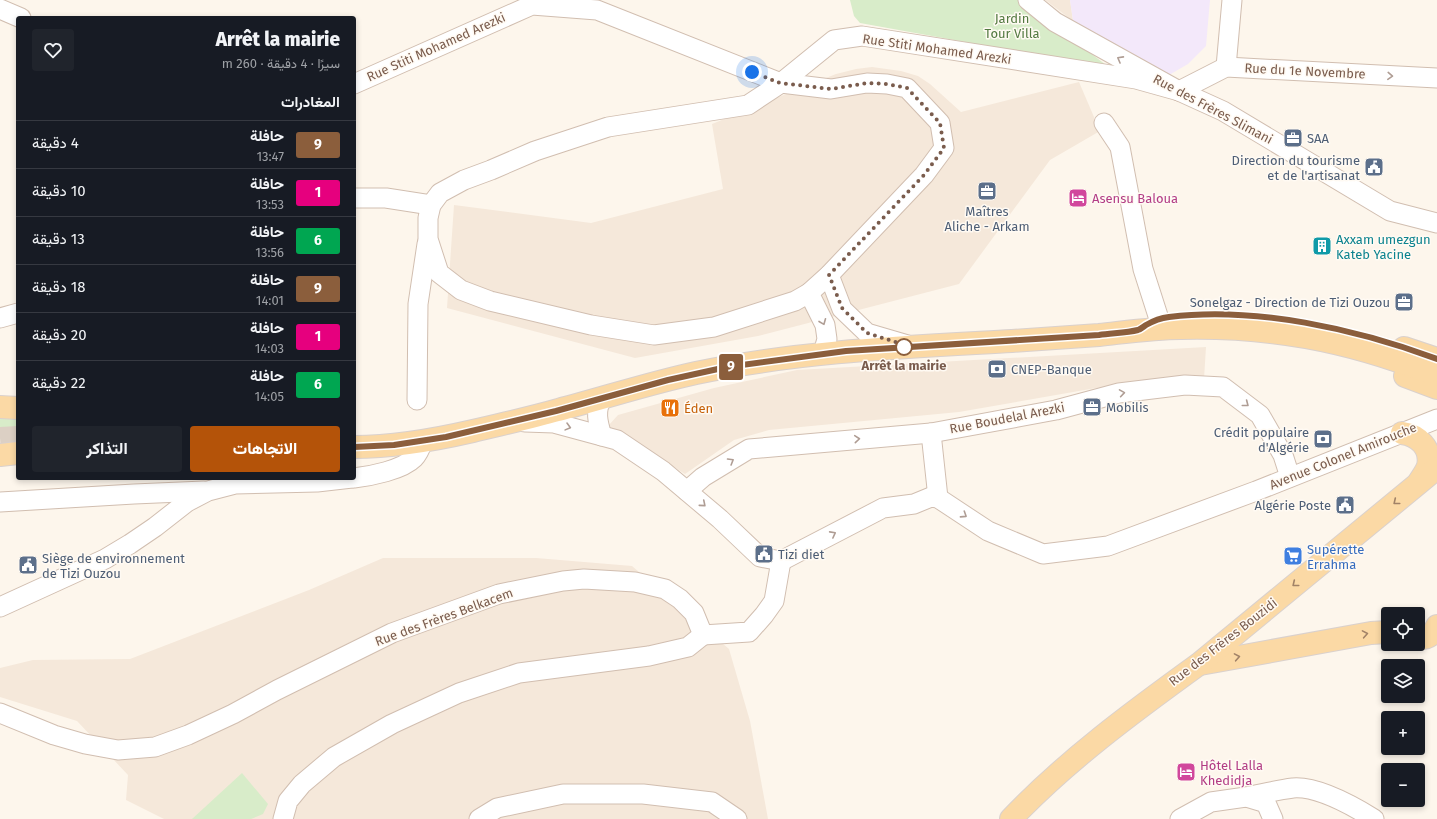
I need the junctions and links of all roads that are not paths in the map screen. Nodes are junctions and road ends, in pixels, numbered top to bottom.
1 (1028, 0) edge
2 (1232, 0) edge
3 (0, 9) edge
4 (16, 16) edge
5 (1226, 67) junction
6 (1437, 78) edge
7 (356, 83) edge
8 (780, 83) junction
9 (1179, 91) junction
10 (1104, 123) dead end
11 (356, 198) edge
12 (432, 205) junction
13 (1437, 223) edge
14 (428, 239) junction
15 (829, 275) junction
16 (809, 292) junction
17 (16, 314) edge
18 (0, 318) edge
19 (1159, 319) junction
20 (1140, 330) junction
21 (912, 346) junction
22 (823, 353) junction
23 (1435, 367) edge
24 (603, 398) junction
25 (418, 400) dead end
26 (0, 407) edge
27 (16, 408) edge
28 (1437, 419) edge
29 (516, 421) junction
30 (931, 433) junction
31 (1402, 433) junction
32 (602, 436) junction
33 (423, 441) junction
34 (356, 447) edge
35 (16, 453) edge
36 (0, 455) edge
37 (1437, 468) edge
38 (1290, 477) junction
39 (356, 478) edge
40 (335, 480) edge
41 (1418, 483) junction
42 (208, 491) junction
43 (687, 491) junction
44 (134, 494) junction
45 (938, 498) junction
46 (0, 502) edge
47 (155, 527) junction
48 (781, 561) junction
49 (0, 607) edge
50 (1381, 632) edge
51 (703, 635) junction
52 (1199, 664) junction
53 (0, 713) edge
54 (1246, 797) junction
55 (283, 819) edge
56 (479, 819) edge
57 (737, 819) edge
58 (1011, 819) edge
59 (1180, 819) edge
60 (1273, 819) edge
61 (1374, 819) edge

9 -> 1 street, Rue des Frères Slimani
2 - 5 street
3 - 4 street
5 -> 6 street, Rue du 1e Novembre
5 - 9 street, Rue du 1e Novembre
7 - 8 street, Rue Stiti Mohamed Arezki
8 - 9 street, Rue Stiti Mohamed Arezki
8 - 12 street
8 - 15 street
9 - 13 street, Rue des Frères Slimani
10 - 19 street
11 - 12 street
12 - 14 street
14 - 16 street
14 - 25 street
15 - 16 street
15 - 21 street
16 -> 22 street
17 - 18 street
19 - 20 main road
19 - 23 main road
20 - 21 main road
20 - 23 main road
21 - 22 main road
22 - 24 main road
24 - 29 main road
24 - 32 street
26 - 27 main road
28 - 31 street, Avenue Colonel Amirouche
29 -> 32 street
29 - 33 main road
30 -> 38 street, Rue Boudelal Arezki
43 -> 30 street, Rue Boudelal Arezki
30 - 45 street
31 - 38 street, Avenue Colonel Amirouche
31 - 41 main road
32 - 43 street
33 - 34 main road
33 - 39 street
35 - 36 main road
37 - 41 main road, Rue des Frères Bouzidi
45 -> 38 street, Avenue Colonel Amirouche
40 - 42 street
41 -> 52 main road, Rue des Frères Bouzidi
42 - 44 street
42 - 47 street
43 -> 48 street
44 - 46 street
44 - 47 street
48 -> 45 street
47 - 49 street
48 - 51 street
52 -> 50 main road
51 - 53 street, Rue des Frères Belkacem
51 - 55 street
52 - 58 main road, Rue des Frères Bouzidi
54 - 59 street
54 - 60 street
54 - 61 street
56 - 57 street

